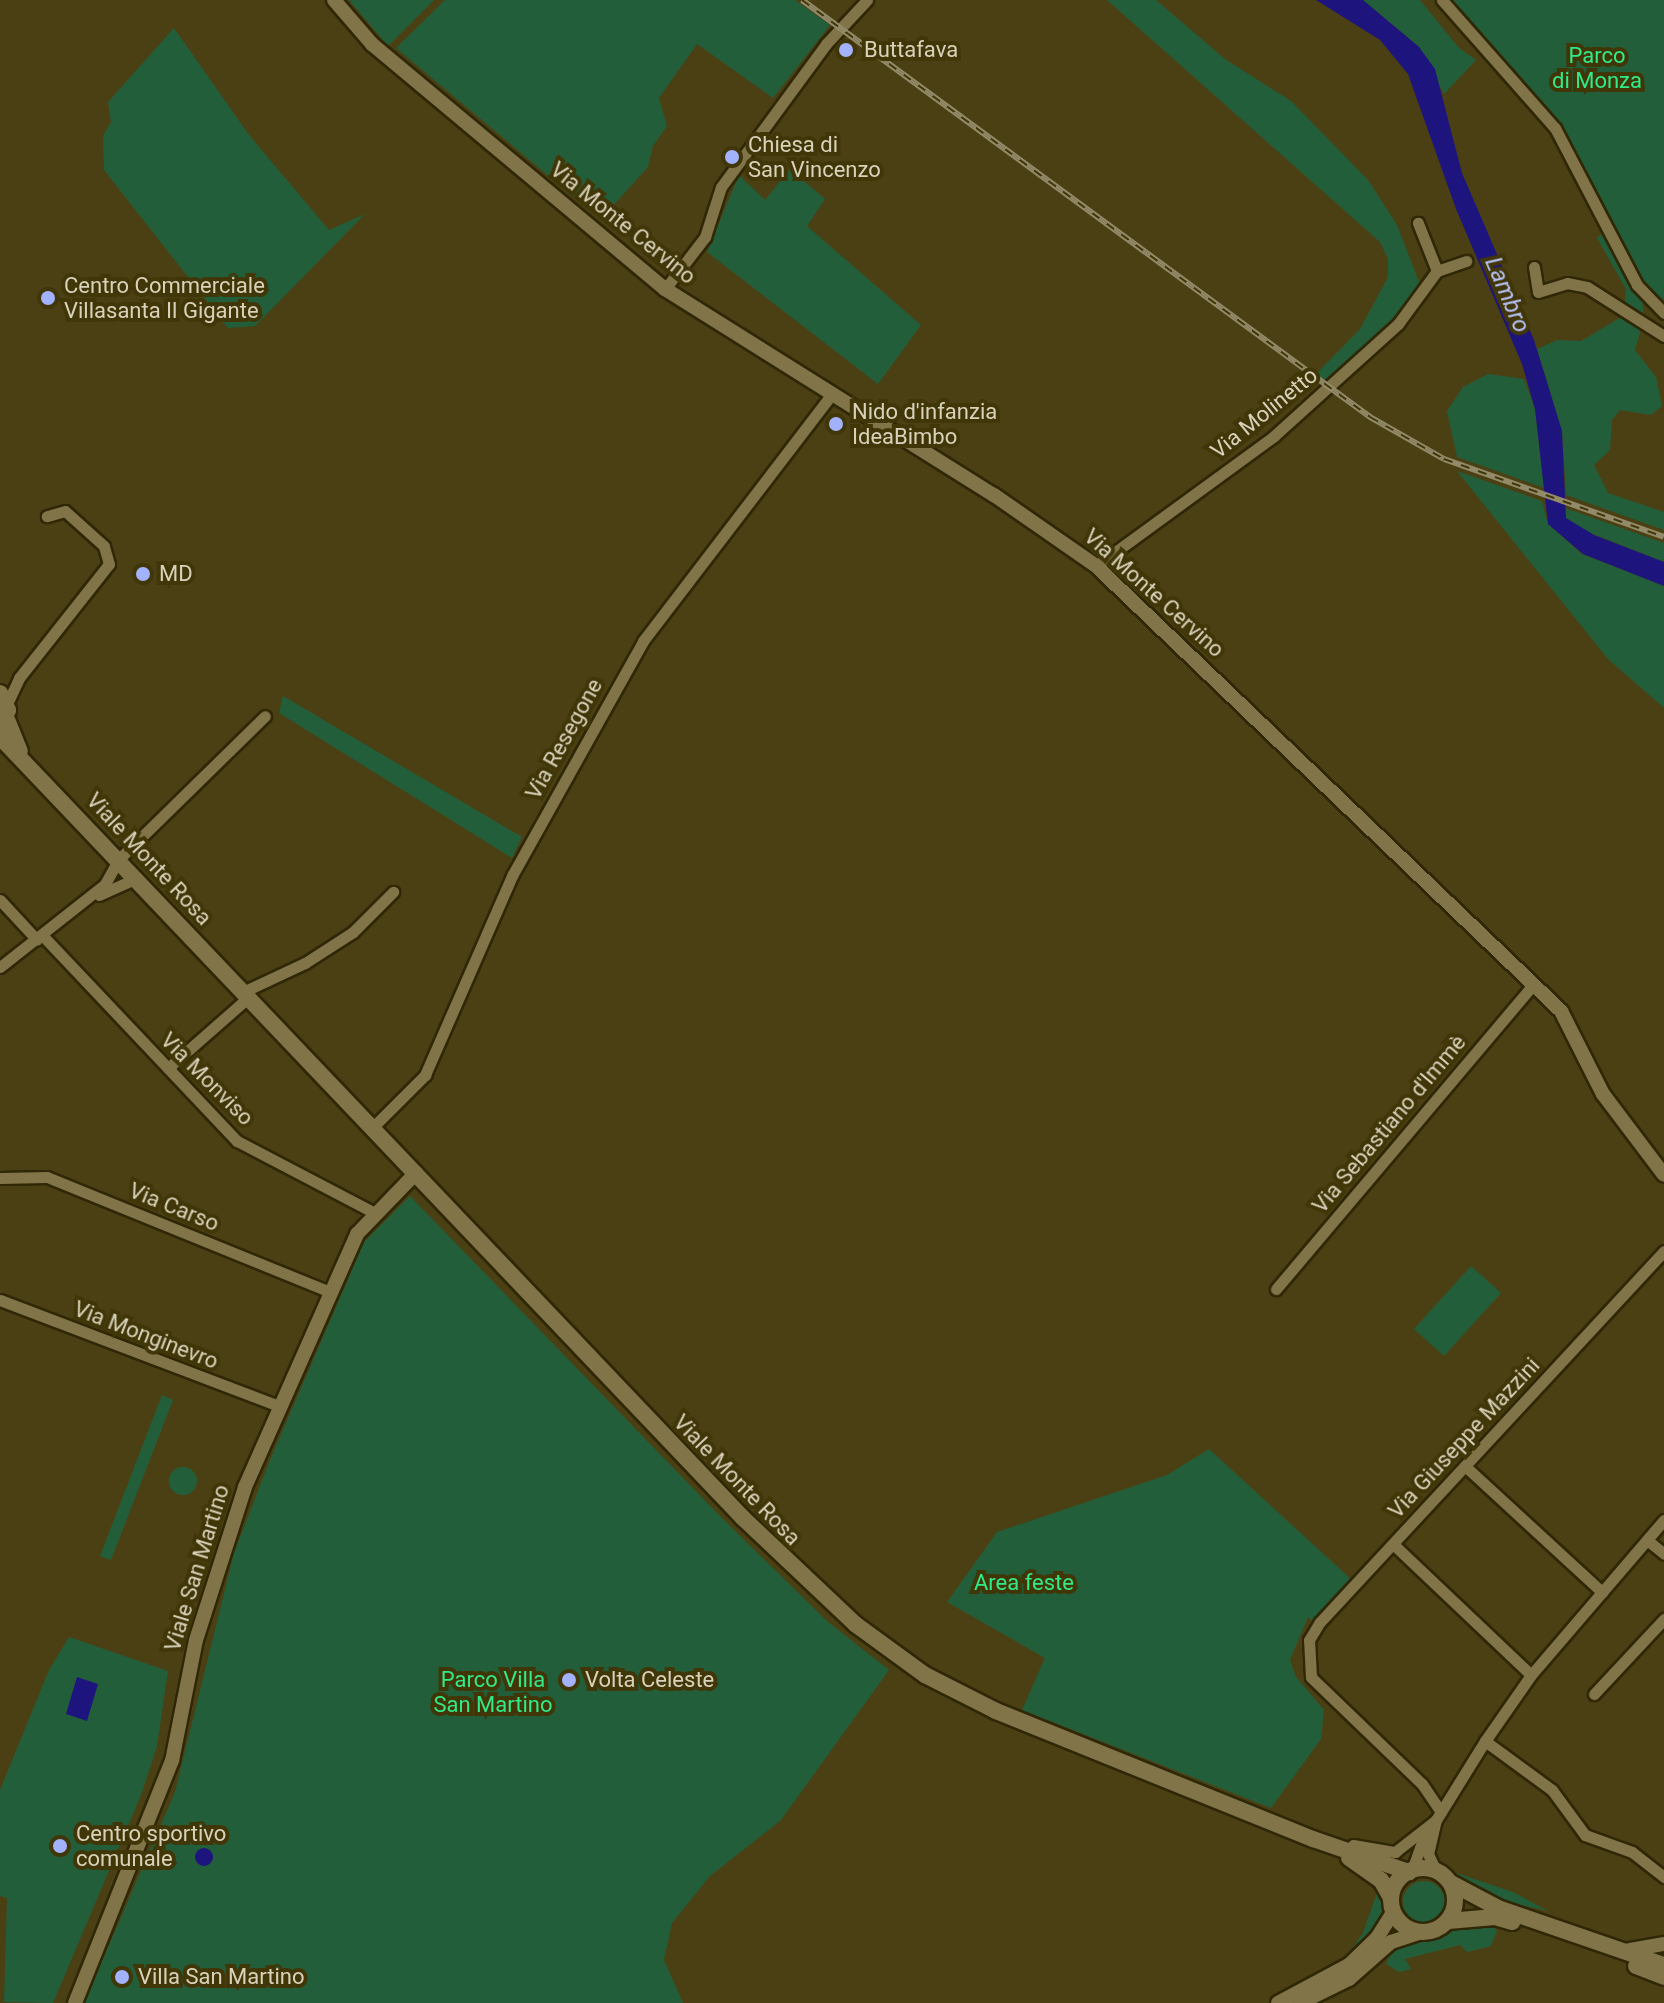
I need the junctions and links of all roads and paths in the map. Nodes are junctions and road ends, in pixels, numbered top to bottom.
1 (334, 0) edge
2 (867, 0) edge
3 (1442, 0) edge
4 (1418, 223) dead end
5 (1466, 261) dead end
6 (1534, 267) dead end
7 (1437, 271) junction
8 (665, 289) junction
9 (1664, 313) edge
10 (1664, 336) edge
11 (832, 394) junction
12 (47, 516) dead end
13 (1096, 566) junction
14 (3, 705) edge
15 (265, 716) dead end
16 (0, 737) edge
17 (22, 756) junction
18 (119, 859) junction
19 (137, 878) junction
20 (393, 892) dead end
21 (0, 900) edge
22 (85, 903) junction
23 (40, 938) junction
24 (0, 967) edge
25 (1533, 985) junction
26 (247, 994) junction
27 (168, 1068) junction
28 (373, 1127) junction
29 (416, 1173) junction
30 (1664, 1175) edge
31 (0, 1178) edge
32 (373, 1212) junction
33 (1664, 1251) edge
34 (1276, 1289) dead end
35 (330, 1292) junction
36 (0, 1300) edge
37 (279, 1406) junction
38 (1466, 1467) junction
39 (1664, 1520) edge
40 (1647, 1540) junction
41 (1393, 1544) junction
42 (1664, 1554) edge
43 (1602, 1592) junction
44 (1664, 1619) edge
45 (1531, 1675) junction
46 (1594, 1694) dead end
47 (1485, 1741) junction
48 (1435, 1819) junction
49 (1320, 1842) junction
50 (1410, 1871) junction
51 (1436, 1871) junction
52 (1664, 1877) edge
53 (1451, 1883) junction
54 (1392, 1905) junction
55 (1448, 1921) junction
56 (1421, 1932) junction
57 (1573, 1937) junction
58 (1664, 1944) edge
59 (1623, 1949) junction
60 (1664, 1965) edge
61 (1664, 1977) edge
62 (75, 2003) edge
63 (1278, 2003) edge
64 (1300, 2003) edge

1 - 8 street, Via Monte Cervino
2 - 8 street
3 - 9 street
4 - 7 street
5 - 7 street
6 - 10 street
7 - 13 street, Via Molinetto
8 - 11 street, Via Monte Cervino
11 - 13 street, Via Monte Cervino
11 - 28 street, Via Resegone
12 - 14 street
13 - 25 street, Via Monte Cervino
14 - 17 main road, Viale Monte Rosa
15 - 18 street
16 - 17 main road, Viale Monte Rosa
17 - 18 main road, Viale Monte Rosa
18 - 19 main road, Viale Monte Rosa
18 - 22 street
19 - 22 street
19 - 26 main road, Viale Monte Rosa
20 - 26 street
21 - 23 street, Via Monviso
22 - 23 street
23 - 24 street
23 - 27 street, Via Monviso
25 - 30 street, Via Monte Cervino
25 - 34 street, Via Sebastiano d'Immè
26 - 27 street
26 - 28 main road, Viale Monte Rosa
27 - 32 street, Via Monviso
28 - 29 main road, Viale Monte Rosa
29 - 32 street, Viale San Martino
29 - 49 main road, Viale Monte Rosa
31 - 35 street, Via Carso
32 - 35 street, Viale San Martino
33 - 38 street, Via Giuseppe Mazzini
35 - 37 street, Viale San Martino
36 - 37 street, Via Monginevro
37 - 62 street, Viale San Martino
38 - 41 street, Via Giuseppe Mazzini
38 - 43 street
39 - 40 street
40 - 42 street
40 - 43 street
41 - 45 street
41 - 48 street, Via Giuseppe Mazzini
43 - 45 street
44 - 46 street
45 - 47 street
47 - 48 street
47 - 52 street
48 - 49 street
48 - 50 street
48 - 51 street
49 - 50 main road, Viale Monte Rosa
49 - 54 main road, Viale Monte Rosa
50 - 51 main road, Viale Monte Rosa
50 - 54 main road
51 - 53 main road
53 - 55 main road
53 - 57 main road
54 - 56 main road, Viale Monte Rosa
54 - 63 street
55 - 56 main road
55 - 57 main road
56 - 64 street
57 - 59 main road
57 - 61 main road
58 - 59 street
59 - 60 main road

